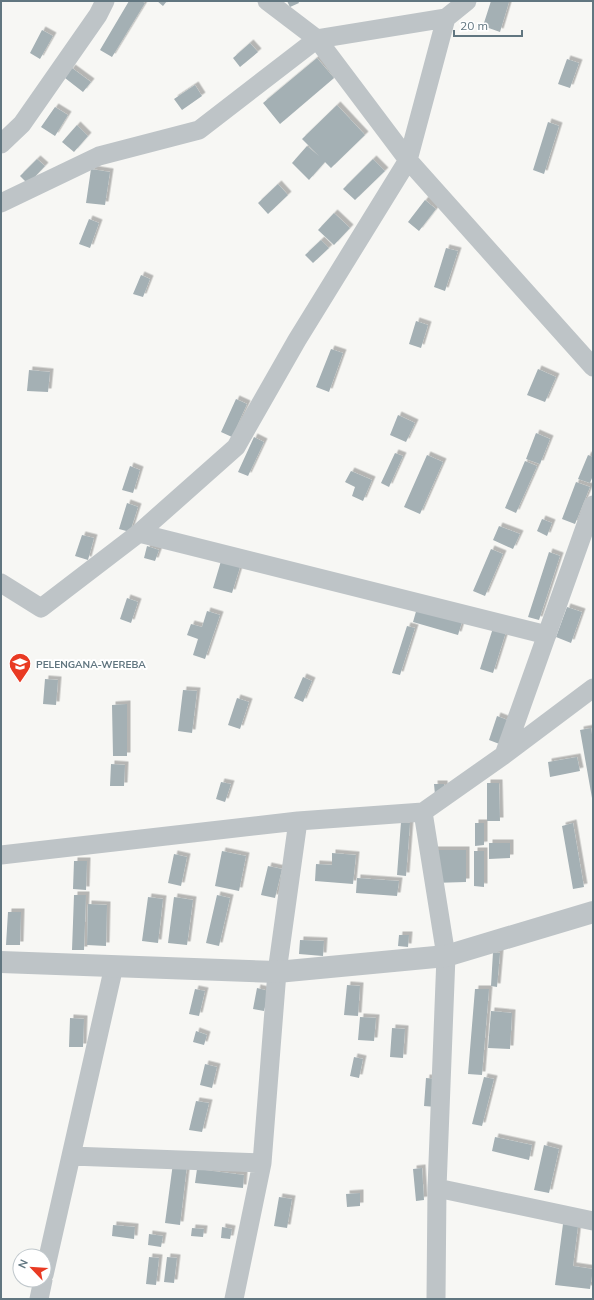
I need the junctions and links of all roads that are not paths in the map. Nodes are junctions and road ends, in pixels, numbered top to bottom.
1 (105, 1) edge
2 (267, 1) edge
3 (467, 1) edge
4 (446, 18) junction
5 (317, 39) junction
6 (1, 144) edge
7 (408, 160) junction
8 (1, 203) edge
9 (593, 367) edge
10 (593, 505) edge
11 (139, 533) junction
12 (1, 583) edge
13 (547, 635) junction
14 (593, 688) edge
15 (504, 755) junction
16 (424, 812) junction
17 (298, 821) junction
18 (1, 855) edge
19 (593, 912) edge
20 (446, 956) junction
21 (1, 962) edge
22 (114, 966) junction
23 (276, 972) junction
24 (71, 1156) junction
25 (262, 1163) junction
26 (437, 1188) junction
27 (593, 1221) edge
28 (50, 1248) edge
29 (41, 1288) edge
30 (39, 1299) edge
31 (234, 1299) edge
32 (436, 1299) edge

1 - 6 street
2 - 5 street
3 - 4 street
4 - 5 street
4 - 7 street
5 - 7 street
5 - 8 street
7 - 9 street
7 - 11 street
10 - 13 street
11 - 12 street
11 - 13 street
13 - 15 street
14 - 15 street
15 - 16 street
16 - 17 street
16 - 20 street
17 - 18 street
17 - 23 street
19 - 20 street
20 - 23 street
20 - 26 street
21 - 22 street
22 - 23 street
22 - 24 street
23 - 25 street
24 - 25 street
24 - 28 street
25 - 31 street
26 - 27 street
26 - 32 street
29 - 30 street

